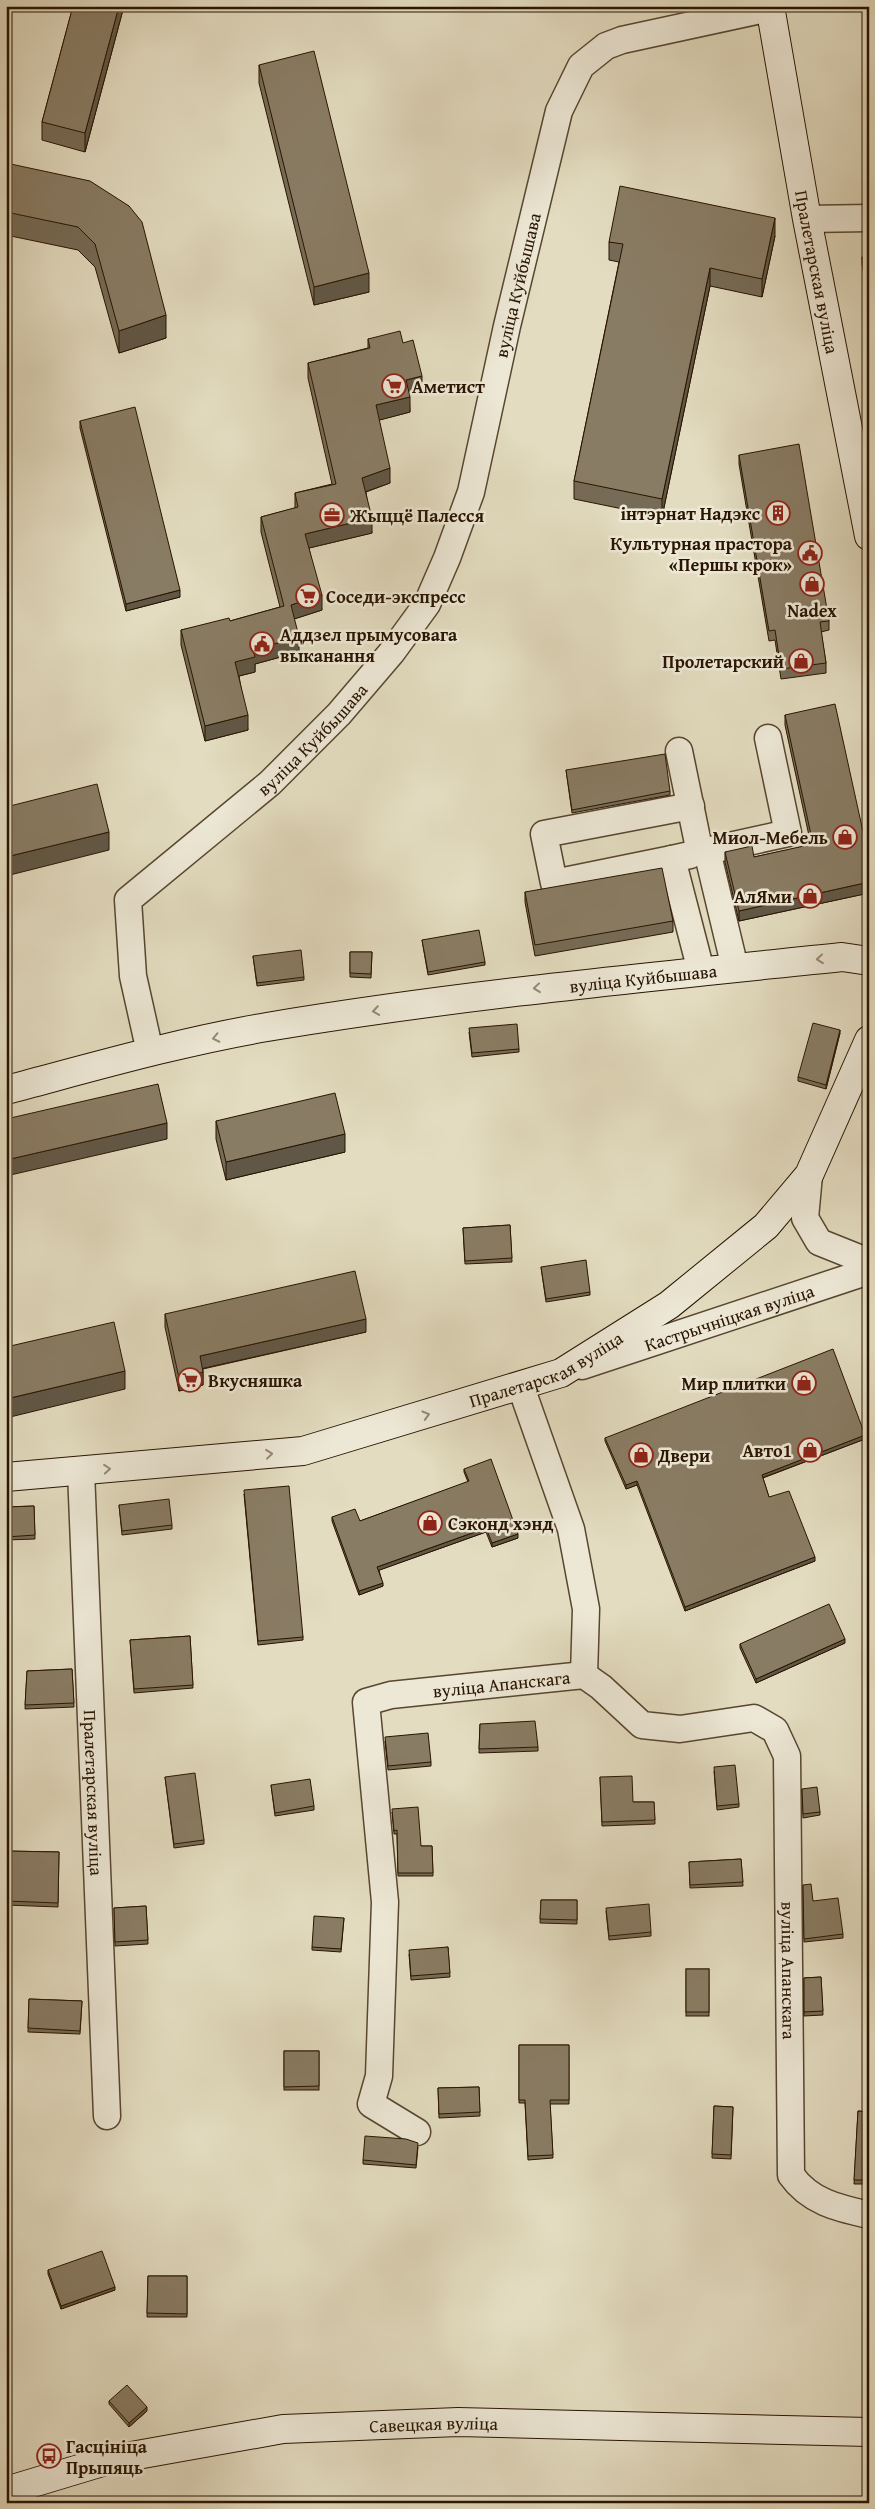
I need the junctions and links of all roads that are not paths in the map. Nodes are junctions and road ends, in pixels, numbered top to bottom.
1 (770, 7) edge
2 (807, 218) junction
3 (869, 218) edge
4 (869, 536) edge
5 (768, 738) dead end
6 (679, 750) dead end
7 (691, 806) junction
8 (703, 852) junction
9 (672, 859) junction
10 (869, 961) edge
11 (735, 968) junction
12 (700, 971) junction
13 (869, 1040) edge
14 (150, 1052) junction
15 (6, 1090) edge
16 (809, 1175) junction
17 (869, 1262) edge
18 (869, 1271) edge
19 (561, 1373) junction
20 (521, 1386) junction
21 (81, 1471) junction
22 (6, 1477) edge
23 (584, 1675) junction
24 (107, 2116) dead end
25 (417, 2132) dead end
26 (869, 2215) edge
27 (869, 2432) edge
28 (6, 2491) edge

1 - 2 main road, Пралетарская вуліца
1 - 14 street, вуліца Куйбышава
2 - 3 street
2 - 4 main road, Пралетарская вуліца
5 - 8 street
6 - 7 street
7 - 8 street
7 - 9 street
8 - 9 street
8 - 11 street
9 - 12 street
10 -> 11 main road, вуліца Куйбышава
11 - 12 main road, вуліца Куйбышава
12 -> 14 main road, вуліца Куйбышава
13 - 16 main road, Пралетарская вуліца
14 - 15 main road, вуліца Куйбышава
16 - 17 street
16 - 19 main road, Пралетарская вуліца
18 - 19 street, Кастрычніцкая вуліца
19 - 20 main road, Пралетарская вуліца
21 -> 20 main road, Пралетарская вуліца
20 - 23 street
21 - 22 main road, Пралетарская вуліца
21 - 24 street, Пралетарская вуліца
23 - 25 street, вуліца Апанскага
23 - 26 street, вуліца Апанскага
27 - 28 main road, Савецкая вуліца

